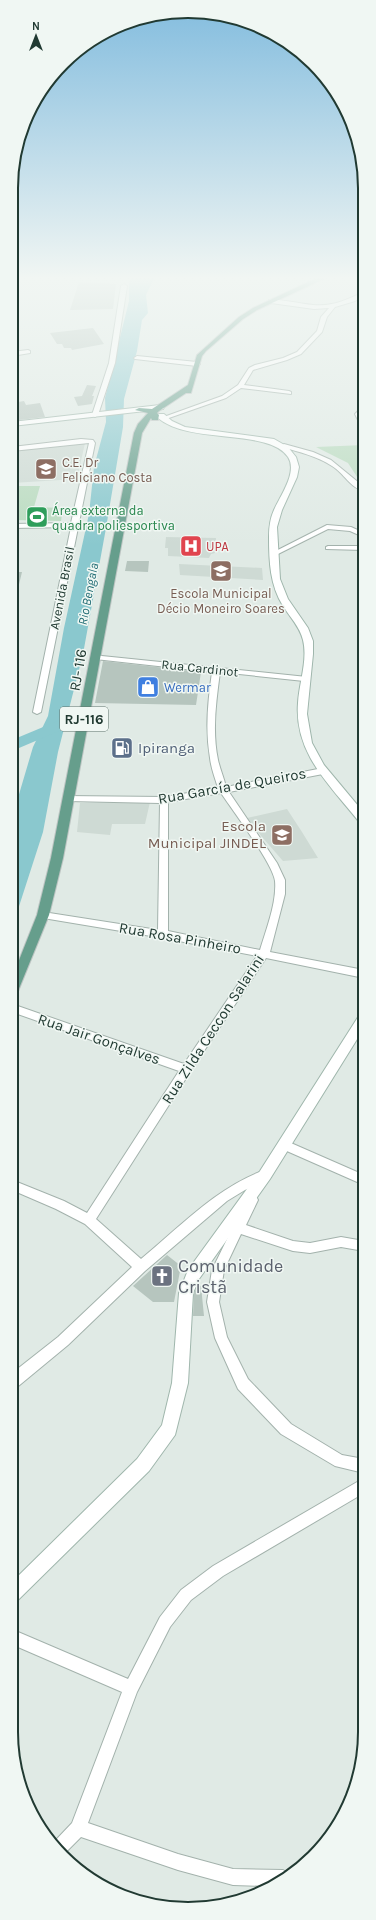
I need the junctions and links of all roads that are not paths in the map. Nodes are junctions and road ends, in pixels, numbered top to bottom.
1 (111, 366) edge
2 (196, 366) edge
3 (259, 366) edge
4 (190, 386) junction
5 (240, 386) junction
6 (289, 393) dead end
7 (136, 411) junction
8 (98, 415) junction
9 (158, 415) junction
10 (145, 421) junction
11 (18, 423) edge
12 (137, 443) junction
13 (284, 446) junction
14 (18, 448) edge
15 (358, 486) edge
16 (18, 526) edge
17 (74, 526) junction
18 (358, 531) edge
19 (328, 548) dead end
20 (358, 548) edge
21 (274, 554) junction
22 (95, 657) junction
23 (216, 670) junction
24 (304, 679) junction
25 (37, 712) dead end
26 (323, 771) junction
27 (224, 790) junction
28 (68, 798) junction
29 (164, 800) junction
30 (358, 813) edge
31 (43, 915) junction
32 (163, 934) junction
33 (264, 954) junction
34 (358, 973) edge
35 (18, 977) edge
36 (18, 1010) edge
37 (358, 1027) edge
38 (186, 1069) junction
39 (284, 1145) junction
40 (265, 1175) junction
41 (358, 1177) edge
42 (18, 1188) edge
43 (89, 1220) junction
44 (239, 1228) junction
45 (358, 1245) edge
46 (141, 1268) junction
47 (18, 1373) edge
48 (358, 1465) edge
49 (358, 1489) edge
50 (18, 1588) edge
51 (18, 1639) edge
52 (131, 1688) junction
53 (78, 1828) junction
54 (62, 1846) edge
55 (275, 1878) edge

1 - 8 street
2 - 4 main road, RJ-116
3 - 5 street
4 - 9 main road, RJ- 116 / RJ-116
4 - 9 main road, RJ- 116 / RJ-116
5 - 6 street
5 - 9 street
7 - 8 street
7 - 9 main road
7 - 10 main road
8 - 11 street
9 - 10 main road, RJ- 116 / RJ-116
9 - 12 main road, RJ- 116 / RJ-116
9 - 13 street
10 - 12 main road, RJ- 116 / RJ-116
12 - 22 main road, RJ- 116 / RJ-116
13 - 15 street
13 - 21 street
14 - 17 street, Avenida Brasil
16 - 17 street
17 - 25 street, Avenida Brasil
18 - 21 street
19 - 20 street
21 - 24 street
22 - 23 street, Rua Cardinot
22 - 28 main road, RJ- 116 / RJ-116
23 - 24 street, Rua Cardinot
23 - 27 street, Rua Zilda Ceccon Salarini
24 - 26 street
26 - 27 street, Rua García de Queiros
26 - 30 street
27 - 29 street, Rua García de Queiros
27 - 33 street, Rua Zilda Ceccon Salarini
28 - 29 street, Rua García de Queiros
28 - 31 main road, RJ- 116 / RJ-116
29 - 32 street
31 - 32 street, Rua Rosa Pinheiro
31 - 35 main road, RJ- 116 / RJ-116
32 - 33 street, Rua Rosa Pinheiro
33 - 34 street, Rua Rosa Pinheiro
33 - 38 street, Rua Zilda Ceccon Salarini
36 - 38 street, Rua Jair Gonçalves
37 - 39 street
38 - 43 street, Rua Zilda Ceccon Salarini
39 - 40 street
39 - 41 street
40 - 44 street
40 - 46 street
40 - 50 street
42 - 43 street
43 - 46 street
44 - 45 street
44 - 48 street
46 - 47 street
49 - 52 street
51 - 52 street
52 - 53 street
53 - 54 street
53 - 55 street

